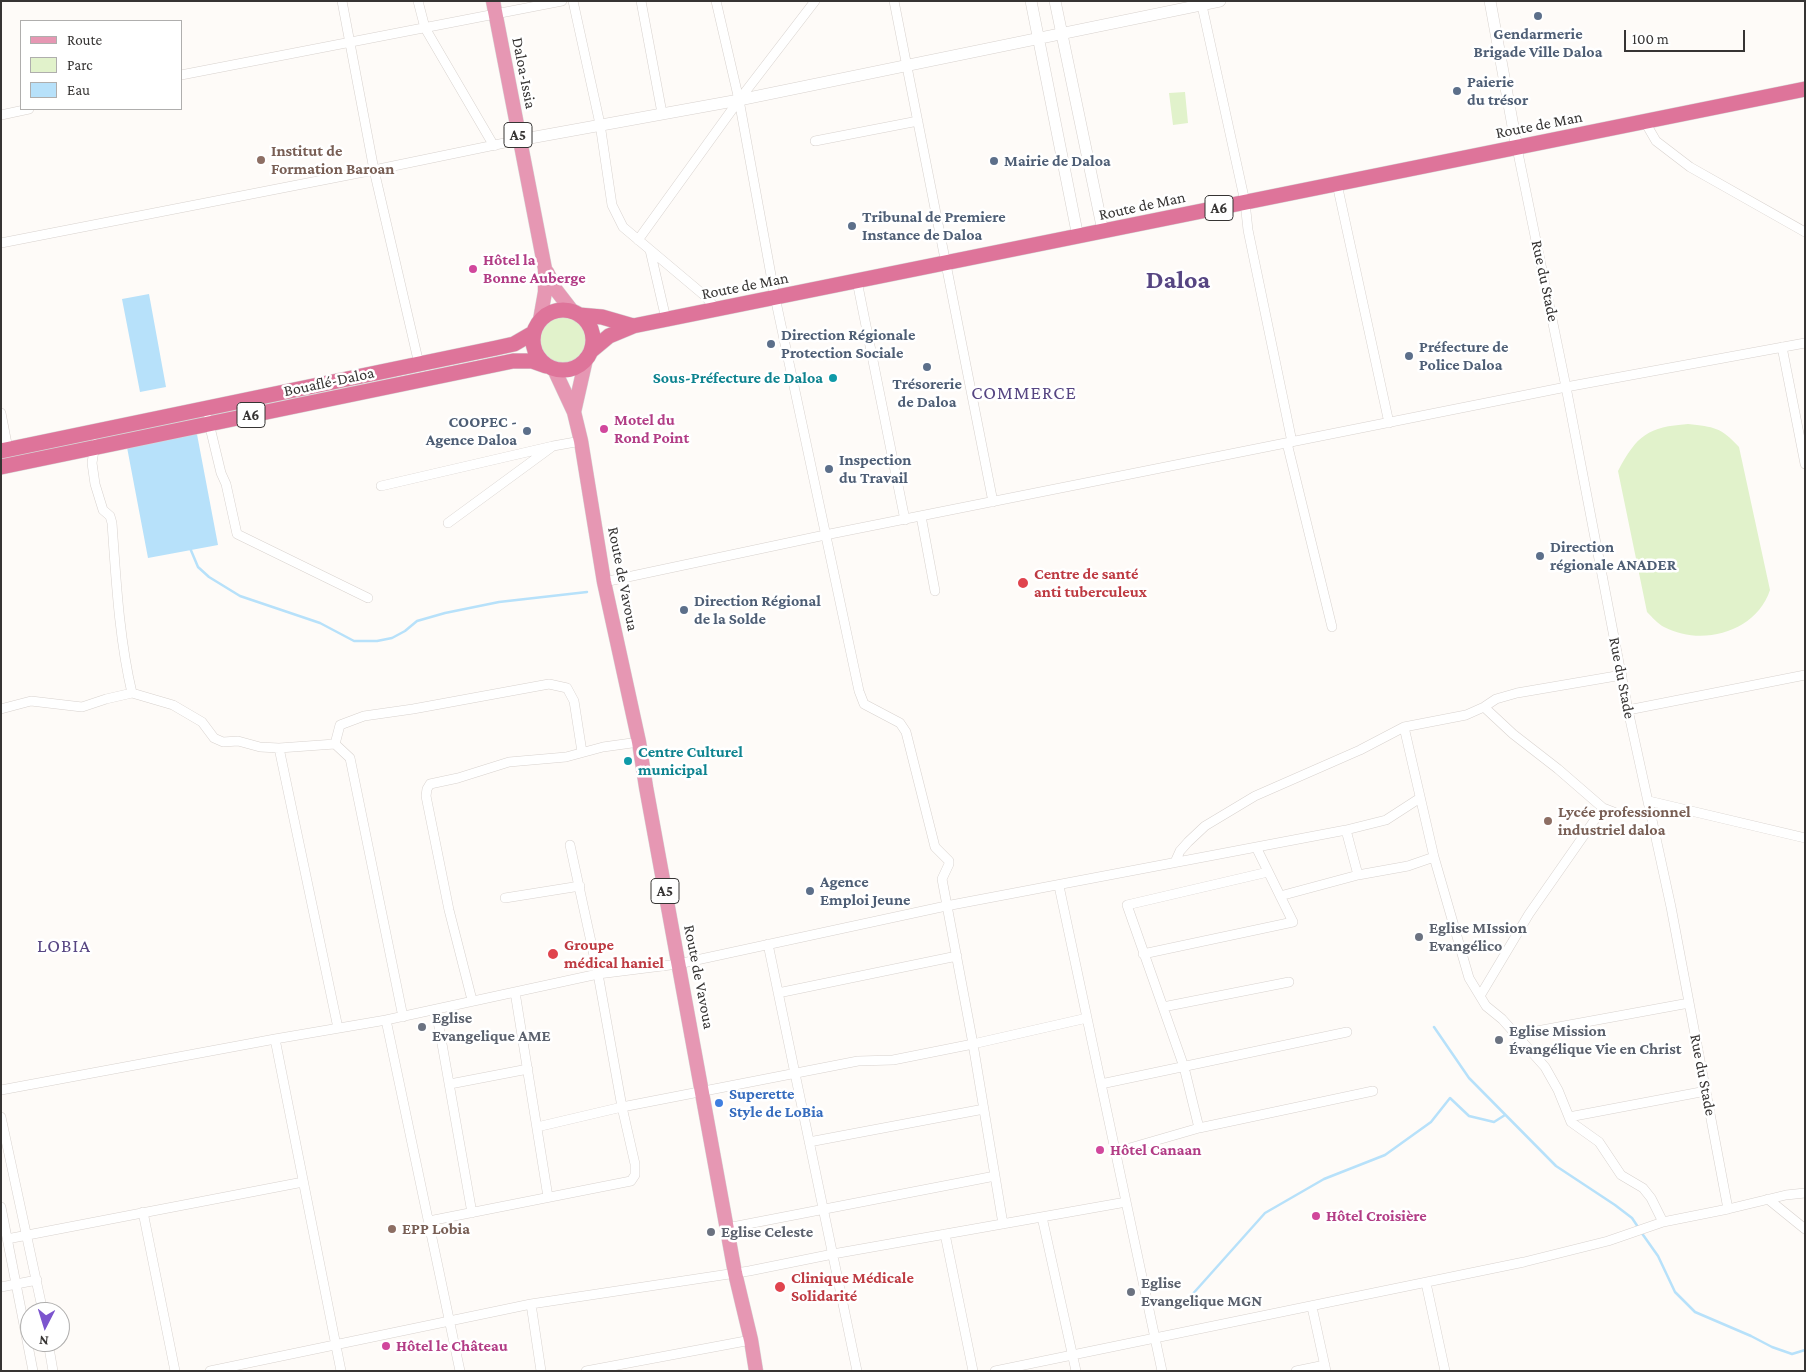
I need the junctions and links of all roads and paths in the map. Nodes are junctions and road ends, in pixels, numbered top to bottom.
1 (342, 1) edge
2 (418, 1) edge
3 (562, 1) edge
4 (573, 1) edge
5 (641, 1) edge
6 (716, 1) edge
7 (815, 1) edge
8 (894, 1) edge
9 (1031, 1) edge
10 (1056, 1) edge
11 (1220, 1) edge
12 (1490, 1) edge
13 (1201, 3) edge
14 (494, 8) edge
15 (425, 28) junction
16 (1062, 33) junction
17 (1038, 38) junction
18 (350, 41) junction
19 (907, 64) junction
20 (182, 75) edge
21 (1805, 89) edge
22 (739, 100) junction
23 (24, 110) edge
24 (662, 113) junction
25 (1, 115) edge
26 (918, 121) junction
27 (1645, 122) junction
28 (600, 124) junction
29 (519, 140) junction
30 (814, 141) dead end
31 (494, 146) junction
32 (1517, 148) junction
33 (374, 170) junction
34 (1337, 184) junction
35 (1246, 202) junction
36 (1103, 231) junction
37 (1805, 232) edge
38 (1078, 237) junction
39 (638, 240) junction
40 (1, 243) edge
41 (650, 250) junction
42 (946, 263) junction
43 (545, 269) junction
44 (856, 281) junction
45 (775, 297) junction
46 (716, 309) junction
47 (576, 313) junction
48 (665, 315) junction
49 (537, 326) junction
50 (633, 326) junction
51 (1805, 343) edge
52 (1782, 347) junction
53 (589, 355) junction
54 (419, 364) junction
55 (550, 368) junction
56 (1566, 387) junction
57 (204, 408) junction
58 (574, 412) junction
59 (1, 413) edge
60 (210, 423) junction
61 (1388, 423) junction
62 (94, 439) junction
63 (580, 440) junction
64 (1289, 443) junction
65 (553, 446) junction
66 (5, 450) edge
67 (1805, 464) edge
68 (1, 467) edge
69 (381, 486) dead end
70 (993, 502) junction
71 (922, 516) junction
72 (905, 520) junction
73 (448, 523) dead end
74 (825, 536) junction
75 (604, 582) junction
76 (935, 591) dead end
77 (368, 598) dead end
78 (1332, 627) dead end
79 (1622, 675) junction
80 (1805, 675) edge
81 (132, 693) junction
82 (1484, 707) junction
83 (1, 709) edge
84 (1628, 710) junction
85 (1404, 727) junction
86 (640, 742) junction
87 (335, 744) junction
88 (279, 748) junction
89 (582, 752) junction
90 (1420, 798) junction
91 (1649, 800) junction
92 (1603, 808) junction
93 (1652, 814) junction
94 (1346, 830) junction
95 (1805, 838) edge
96 (570, 845) dead end
97 (1256, 847) junction
98 (1434, 857) junction
99 (1176, 862) junction
100 (1268, 872) junction
101 (1358, 874) junction
102 (580, 886) junction
103 (1059, 886) junction
104 (1280, 896) junction
105 (505, 898) dead end
106 (946, 906) junction
107 (768, 944) junction
108 (1143, 954) junction
109 (957, 956) junction
110 (678, 964) junction
111 (598, 974) junction
112 (1289, 982) dead end
113 (515, 992) junction
114 (778, 993) junction
115 (1480, 996) junction
116 (472, 1000) junction
117 (1689, 1003) junction
118 (1163, 1007) junction
119 (436, 1010) junction
120 (402, 1017) junction
121 (1087, 1018) junction
122 (386, 1020) junction
123 (338, 1028) junction
124 (1347, 1032) dead end
125 (1515, 1035) junction
126 (275, 1039) junction
127 (973, 1044) junction
128 (1184, 1067) junction
129 (528, 1069) junction
130 (795, 1074) junction
131 (450, 1084) junction
132 (1101, 1084) junction
133 (1, 1090) edge
134 (702, 1091) junction
135 (1373, 1091) dead end
136 (1706, 1091) junction
137 (622, 1107) junction
138 (984, 1109) junction
139 (1569, 1117) junction
140 (1, 1118) edge
141 (537, 1127) junction
142 (1199, 1128) junction
143 (809, 1142) junction
144 (1116, 1152) junction
145 (995, 1176) junction
146 (303, 1182) junction
147 (1805, 1192) edge
148 (548, 1197) junction
149 (1768, 1199) junction
150 (1126, 1202) junction
151 (1, 1207) edge
152 (824, 1209) junction
153 (1728, 1209) junction
154 (143, 1212) junction
155 (472, 1212) junction
156 (1042, 1217) junction
157 (429, 1221) junction
158 (1663, 1222) junction
159 (1003, 1224) junction
160 (727, 1228) junction
161 (1805, 1229) edge
162 (945, 1234) junction
163 (26, 1235) junction
164 (7, 1239) junction
165 (833, 1254) junction
166 (735, 1273) junction
167 (37, 1280) junction
168 (1426, 1283) junction
169 (16, 1284) junction
170 (1, 1287) edge
171 (41, 1302) edge
172 (531, 1304) junction
173 (1312, 1307) junction
174 (449, 1320) junction
175 (1155, 1338) junction
176 (751, 1340) junction
177 (336, 1344) junction
178 (50, 1352) edge
179 (1073, 1355) junction
180 (260, 1360) junction
181 (1326, 1368) edge
182 (33, 1371) edge
183 (53, 1371) edge
184 (175, 1371) edge
185 (210, 1371) edge
186 (262, 1371) edge
187 (341, 1371) edge
188 (460, 1371) edge
189 (541, 1371) edge
190 (586, 1371) edge
191 (756, 1371) edge
192 (857, 1371) edge
193 (973, 1371) edge
194 (995, 1371) edge
195 (1076, 1371) edge
196 (1162, 1371) edge
197 (1296, 1371) edge
198 (1445, 1371) edge

1 - 18 street
2 - 15 street
3 - 14 street
4 - 28 street
5 - 24 street
6 - 22 street
7 - 22 street
8 - 19 street
9 - 17 street
10 - 16 street
11 - 13 street
12 - 32 street
13 - 16 street
13 - 35 street
14 - 15 street
14 - 29 main road, Daloa-Issia / A5
15 - 18 street
15 - 31 street
16 - 17 street
16 - 36 street
17 - 19 street
17 - 38 street
18 - 20 street
18 - 33 street
19 - 22 street
19 - 26 street
21 - 27 highway, Route de Man / A6
22 - 24 street
22 - 39 street
22 - 45 street
23 - 25 street
24 - 28 street
26 - 30 street
26 - 42 street
27 - 32 highway, Route de Man / A6
27 - 37 street
28 - 29 street
28 - 39 street
29 - 31 street
29 - 43 main road, Daloa-Issia / A5
31 - 33 street
32 - 34 highway, Route de Man / A6
32 - 56 street, Rue du Stade
33 - 40 street
33 - 54 street
34 - 35 highway, Route de Man / A6
34 - 61 street
35 - 36 highway, Route de Man / A6
35 - 64 street
36 - 38 highway, Route de Man / A6
38 - 42 highway, Route de Man / A6
39 - 41 street
41 - 46 street
41 - 48 street
42 - 44 highway, Route de Man / A6
42 - 70 street
43 - 47 main road, A5
43 - 49 main road, A5
44 - 45 highway, Route de Man / A6
44 - 72 street
45 - 46 highway, Route de Man / A6
45 - 74 street
46 - 48 highway, Route de Man / A6
47 - 49 highway
47 - 50 highway, A6
47 - 53 highway
48 - 50 highway, Route de Man / A6
49 - 54 highway, Bouaflé-Daloa / A6
49 - 55 highway
50 - 53 highway, A6
51 - 52 street
52 - 56 street
52 - 67 street
53 - 55 highway
53 - 58 main road, A5
54 - 57 highway, Bouaflé-Daloa / A6
55 - 58 main road, A5
55 - 60 highway, Bouaflé-Daloa / A6
56 - 61 street
56 - 79 street, Rue du Stade
57 - 60 street
57 - 62 highway, Bouaflé-Daloa / A6
58 - 63 main road, Route de Vavoua / A5
59 - 66 street
60 - 62 highway, Bouaflé-Daloa / A6
60 - 77 street
61 - 64 street
62 - 66 highway, Bouaflé-Daloa / A6
62 - 68 highway, Bouaflé-Daloa / A6
62 - 81 street
63 - 65 street
63 - 75 main road, Route de Vavoua / A5
64 - 70 street
64 - 78 street
65 - 69 street
65 - 73 street
70 - 71 street
71 - 72 street
71 - 76 street
72 - 74 street
74 - 75 street
74 - 106 street
75 - 86 main road, Route de Vavoua / A5
79 - 82 street
79 - 84 street, Rue du Stade
80 - 84 street
81 - 83 street
81 - 88 street
82 - 85 street
82 - 92 street
84 - 91 street, Rue du Stade
85 - 90 street
85 - 99 street
86 - 89 street
86 - 110 main road, Route de Vavoua / A5
87 - 88 street
87 - 89 street
87 - 120 street
88 - 123 street
89 - 116 street
90 - 94 street
90 - 98 street
91 - 93 street, Rue du Stade
91 - 95 street
92 - 93 street
92 - 115 street
93 - 117 street, Rue du Stade
94 - 97 street
94 - 101 street
96 - 102 street
97 - 99 street
97 - 100 street
98 - 101 street
98 - 115 street
99 - 103 street
100 - 104 street
100 - 108 street
101 - 104 street
102 - 105 street
102 - 111 street
103 - 106 street
103 - 121 street
104 - 108 street
106 - 107 street
106 - 109 street
107 - 110 street
107 - 114 street
108 - 118 street
109 - 114 street
109 - 127 street
110 - 111 street
110 - 134 main road, Route de Vavoua / A5
111 - 113 street
111 - 137 street
112 - 118 street
113 - 116 street
113 - 129 street
114 - 130 street
115 - 125 street
116 - 119 street
117 - 125 street
117 - 136 street, Rue du Stade
118 - 128 street
119 - 120 street
119 - 131 street
120 - 122 street
121 - 127 street
121 - 132 street
122 - 123 street
122 - 157 street
123 - 126 street
124 - 128 street
125 - 139 street
126 - 133 street
126 - 146 street
127 - 130 street
127 - 138 street
128 - 132 street
128 - 142 street
129 - 131 street
129 - 141 street
130 - 134 street
130 - 143 street
131 - 155 street
132 - 144 street
134 - 137 street
134 - 160 main road, Route de Vavoua / A5
135 - 142 street
136 - 139 street
136 - 153 street, Rue du Stade
137 - 141 street
137 - 148 street
138 - 143 street
138 - 145 street
139 - 158 street
140 - 163 street
141 - 148 street
142 - 144 street
143 - 152 street
144 - 150 street
145 - 152 street
145 - 159 street
146 - 154 street
146 - 177 street
147 - 149 street
148 - 155 street
149 - 153 street
149 - 161 street
150 - 156 street
150 - 175 street
151 - 164 street
152 - 160 street
152 - 165 street
153 - 158 street
154 - 163 street
154 - 184 street
155 - 157 street
156 - 159 street
156 - 179 street
157 - 174 street
158 - 168 street
159 - 162 street
160 - 166 main road, Route de Vavoua / A5
162 - 165 street
162 - 193 street
163 - 164 street
163 - 167 street
164 - 169 street
165 - 166 street
165 - 192 street
166 - 172 street
166 - 176 main road, Route de Vavoua / A5
167 - 169 street
167 - 171 street
168 - 173 street
168 - 198 street
169 - 170 street
169 - 182 street
172 - 174 street
172 - 189 street
173 - 175 street
173 - 181 street
174 - 177 street
174 - 188 street
175 - 179 street
175 - 196 street
176 - 190 street
176 - 191 main road, Route de Vavoua / A5
177 - 180 street
177 - 187 street
178 - 183 street
179 - 194 street
179 - 195 street
180 - 185 street
180 - 186 street
181 - 197 street

